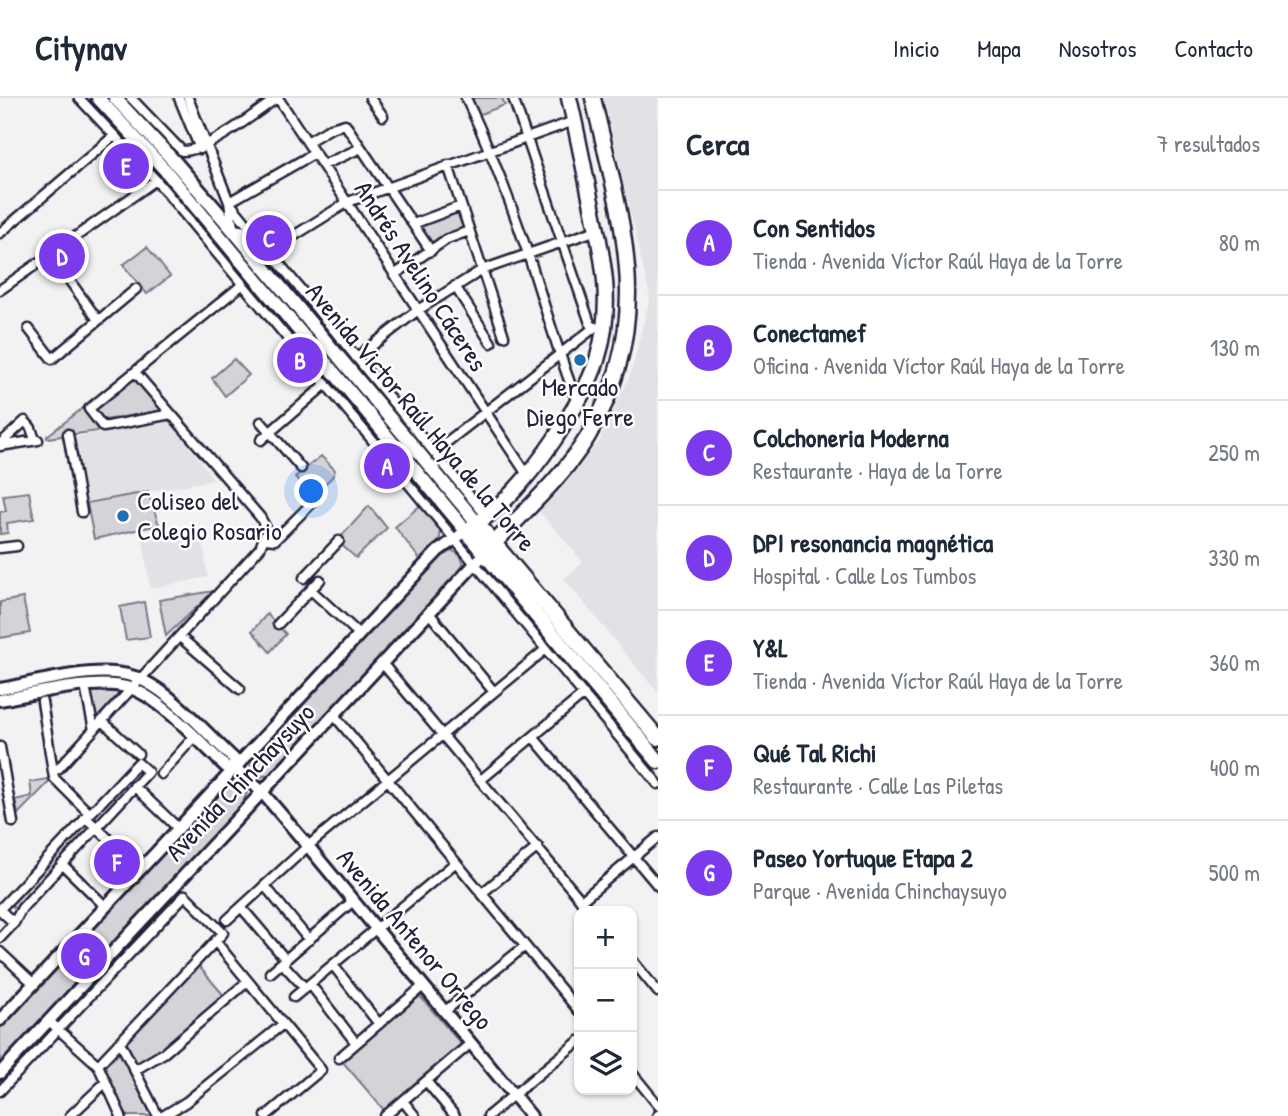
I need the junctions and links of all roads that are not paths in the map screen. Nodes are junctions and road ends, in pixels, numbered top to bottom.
1 (79, 98) edge
2 (98, 98) edge
3 (115, 98) edge
4 (131, 98) edge
5 (179, 98) edge
6 (188, 98) edge
7 (277, 98) edge
8 (370, 98) edge
9 (466, 98) edge
10 (513, 98) edge
11 (569, 98) edge
12 (593, 98) edge
13 (383, 116) dead end
14 (574, 121) junction
15 (116, 135) junction
16 (526, 136) junction
17 (307, 142) junction
18 (203, 147) junction
19 (361, 148) junction
20 (490, 149) junction
21 (315, 153) junction
22 (323, 164) junction
23 (448, 166) junction
24 (156, 180) junction
25 (387, 187) junction
26 (229, 202) junction
27 (348, 202) junction
28 (461, 206) junction
29 (413, 225) junction
30 (597, 230) junction
31 (234, 231) junction
32 (469, 231) junction
33 (0, 233) edge
34 (255, 235) junction
35 (562, 242) junction
36 (431, 251) junction
37 (268, 252) junction
38 (528, 253) junction
39 (51, 255) junction
40 (482, 270) junction
41 (394, 275) junction
42 (242, 285) junction
43 (455, 286) junction
44 (136, 289) dead end
45 (0, 290) edge
46 (418, 310) junction
47 (606, 319) junction
48 (97, 320) junction
49 (29, 329) dead end
50 (592, 329) junction
51 (504, 336) dead end
52 (491, 343) dead end
53 (559, 354) junction
54 (356, 358) junction
55 (135, 372) junction
56 (326, 384) junction
57 (577, 402) junction
58 (484, 412) junction
59 (171, 414) junction
60 (261, 422) dead end
61 (270, 432) junction
62 (68, 434) dead end
63 (261, 440) dead end
64 (0, 445) edge
65 (435, 452) junction
66 (301, 468) dead end
67 (528, 476) junction
68 (313, 502) dead end
69 (82, 512) dead end
70 (471, 528) junction
71 (266, 534) junction
72 (339, 541) dead end
73 (17, 546) dead end
74 (0, 548) edge
75 (485, 553) junction
76 (304, 578) dead end
77 (320, 580) dead end
78 (311, 590) junction
79 (429, 612) junction
80 (278, 624) dead end
81 (359, 634) junction
82 (180, 636) junction
83 (546, 649) junction
84 (382, 663) junction
85 (141, 679) junction
86 (62, 683) junction
87 (85, 686) junction
88 (132, 688) junction
89 (0, 689) edge
90 (240, 689) dead end
91 (494, 692) junction
92 (584, 694) junction
93 (42, 702) dead end
94 (177, 714) junction
95 (334, 715) junction
96 (102, 721) junction
97 (94, 730) junction
98 (443, 733) junction
99 (194, 737) junction
100 (533, 737) junction
101 (658, 738) edge
102 (0, 750) edge
103 (138, 758) junction
104 (658, 761) edge
105 (58, 769) dead end
106 (239, 770) junction
107 (160, 774) dead end
108 (482, 779) junction
109 (387, 780) junction
110 (658, 784) edge
111 (134, 786) junction
112 (259, 790) junction
113 (87, 815) junction
114 (13, 822) dead end
115 (96, 827) junction
116 (178, 829) junction
117 (658, 837) edge
118 (308, 846) junction
119 (538, 847) junction
120 (48, 857) junction
121 (634, 857) junction
122 (455, 863) junction
123 (61, 866) junction
124 (141, 869) junction
125 (265, 886) junction
126 (658, 886) edge
127 (481, 894) junction
128 (353, 901) junction
129 (581, 901) junction
130 (105, 906) junction
131 (586, 906) edge
132 (241, 907) junction
133 (0, 909) edge
134 (227, 920) dead end
135 (14, 923) junction
136 (375, 929) junction
137 (0, 938) edge
138 (309, 940) junction
139 (215, 941) junction
140 (525, 946) junction
141 (0, 952) edge
142 (284, 962) junction
143 (333, 965) junction
144 (637, 966) edge
145 (270, 973) dead end
146 (248, 981) junction
147 (34, 984) junction
148 (307, 986) junction
149 (423, 986) junction
150 (658, 992) edge
151 (293, 997) dead end
152 (574, 997) edge
153 (444, 1012) junction
154 (0, 1020) edge
155 (49, 1021) junction
156 (283, 1024) junction
157 (379, 1024) junction
158 (58, 1029) junction
159 (120, 1042) junction
160 (356, 1043) junction
161 (471, 1044) junction
162 (574, 1045) edge
163 (339, 1058) dead end
164 (98, 1065) junction
165 (135, 1070) junction
166 (0, 1073) edge
167 (637, 1079) edge
168 (426, 1081) junction
169 (106, 1082) junction
170 (0, 1091) edge
171 (514, 1094) junction
172 (403, 1101) junction
173 (658, 1105) edge
174 (70, 1116) edge
175 (121, 1116) edge
176 (161, 1116) edge
177 (266, 1116) edge
178 (385, 1116) edge
179 (415, 1116) edge
180 (455, 1116) edge
181 (488, 1116) edge
182 (531, 1116) edge

1 - 15 street
2 - 70 main road, Avenida Victor Raúl Haya de la Torre
3 - 31 main road, Avenida Victor Raúl Haya de la Torre
4 - 18 street
5 - 18 street
6 - 18 street
7 - 17 street, Andrés Avelino Cáceres
7 - 18 street
8 - 13 street
9 - 20 street
10 - 16 street
11 - 14 highway
12 - 75 highway
14 - 16 street
14 - 30 highway
15 - 24 street
15 - 33 street
16 - 20 street
16 - 35 street
17 - 19 street
17 - 21 street, Andrés Avelino Cáceres
18 - 26 street
19 - 22 street
19 - 25 street
20 - 23 street
20 - 38 street
21 - 22 street, Andrés Avelino Cáceres
21 - 26 street
22 - 27 street, Andrés Avelino Cáceres
23 - 25 street
23 - 28 street
24 - 39 street
24 - 42 street
25 - 27 street
25 - 29 street
26 - 31 street
26 - 34 street
27 - 37 street
27 - 41 street, Andrés Avelino Cáceres
28 - 29 street
28 - 32 street
29 - 36 street
30 - 35 street
30 - 47 highway
31 - 34 main road
31 - 70 main road, Avenida Victor Raúl Haya de la Torre
32 - 36 street
32 - 40 street
34 - 37 street
35 - 38 street
35 - 50 street
36 - 41 street
37 - 54 street
38 - 40 street
38 - 53 street
39 - 45 street
39 - 48 street
40 - 43 street
40 - 51 street
41 - 46 street, Andrés Avelino Cáceres
42 - 55 street
42 - 56 street
43 - 46 street
43 - 52 street
44 - 48 street
46 - 54 street
46 - 58 street, Andrés Avelino Cáceres
47 - 50 street
47 - 57 highway
48 - 49 street
50 - 53 street
53 - 57 street
53 - 58 street
54 - 65 street
55 - 59 street
55 - 59 street
56 - 61 street
56 - 70 street
57 - 67 highway
58 - 65 street
58 - 67 street, Andrés Avelino Cáceres
59 - 71 street
60 - 61 street
61 - 63 street
61 - 66 street
62 - 69 street
64 - 64 street
65 - 70 street
67 - 70 highway
68 - 71 street
70 - 75 highway, Avenida Victor Raúl Haya de la Torre
70 - 75 street
70 - 81 street, Avenida Chinchaysuyo
71 - 82 street
72 - 76 street
73 - 74 street
75 - 79 street, Avenida Chinchaysuyo
75 - 83 street
75 - 101 highway, Avenida Victor Raúl Haya de la Torre
75 - 104 highway, Avenida Victor Raúl Haya de la Torre
77 - 78 street
78 - 80 street
78 - 81 street
79 - 84 street, Avenida Chinchaysuyo
79 - 91 street
81 - 106 street, Avenida Chinchaysuyo
82 - 85 street
82 - 90 street
83 - 91 street
83 - 92 street
84 - 95 street, Avenida Chinchaysuyo
84 - 98 street
85 - 86 street
85 - 88 street
85 - 94 street
86 - 87 street
86 - 89 street
87 - 88 street
87 - 97 street
88 - 94 street
88 - 96 street
91 - 98 street
92 - 100 street
92 - 110 street
93 - 113 street
94 - 99 street
94 - 106 street
95 - 109 street
95 - 112 street, Avenida Chinchaysuyo
96 - 97 street
96 - 103 street
97 - 105 street
98 - 108 street
98 - 109 street
99 - 106 street
99 - 107 street
100 - 108 street
100 - 121 street
102 - 114 street
103 - 111 street
103 - 113 street
106 - 112 street, Avenida Antenor Orrego
106 - 116 street, Avenida Chinchaysuyo
108 - 119 street
109 - 118 street
109 - 122 street
111 - 115 street
111 - 116 street
112 - 118 street, Avenida Antenor Orrego
112 - 155 street, Avenida Chinchaysuyo
113 - 115 street
113 - 120 street
115 - 123 street
115 - 124 street
116 - 124 street, Avenida Chinchaysuyo
117 - 121 street
118 - 125 street
118 - 128 street, Avenida Antenor Orrego
119 - 127 street
119 - 129 street
120 - 123 street
120 - 133 street
121 - 126 street
121 - 129 street
122 - 127 street
122 - 136 street
123 - 130 street
123 - 135 street
124 - 130 street, Avenida Chinchaysuyo
125 - 132 street
125 - 138 street
127 - 140 street
128 - 136 street, Avenida Antenor Orrego
128 - 138 street
129 - 131 street
130 - 147 street, Avenida Chinchaysuyo
132 - 134 street
132 - 142 street
133 - 135 street
135 - 137 street
136 - 143 street
136 - 149 street, Avenida Antenor Orrego
138 - 142 street
139 - 146 street
139 - 158 street
139 - 159 street
140 - 152 street
140 - 153 street
141 - 147 street
142 - 145 street
142 - 148 street
143 - 148 street
143 - 157 street
144 - 150 street
146 - 156 street
146 - 165 street
147 - 154 street, Avenida Chinchaysuyo
148 - 151 street
148 - 160 street
149 - 153 street, Avenida Antenor Orrego
149 - 157 street
153 - 161 street, Avenida Antenor Orrego
155 - 158 street
155 - 166 street, Avenida Chinchaysuyo
156 - 176 street
156 - 177 street
157 - 160 street
158 - 164 street
158 - 170 street
159 - 164 street
159 - 165 street
160 - 163 street
161 - 168 street
161 - 171 street, Avenida Antenor Orrego
162 - 171 street
164 - 169 street
165 - 176 street
167 - 173 street
168 - 172 street
168 - 180 street
169 - 174 street
169 - 175 street
171 - 181 street
171 - 182 street, Avenida Antenor Orrego
172 - 178 street
172 - 179 street

